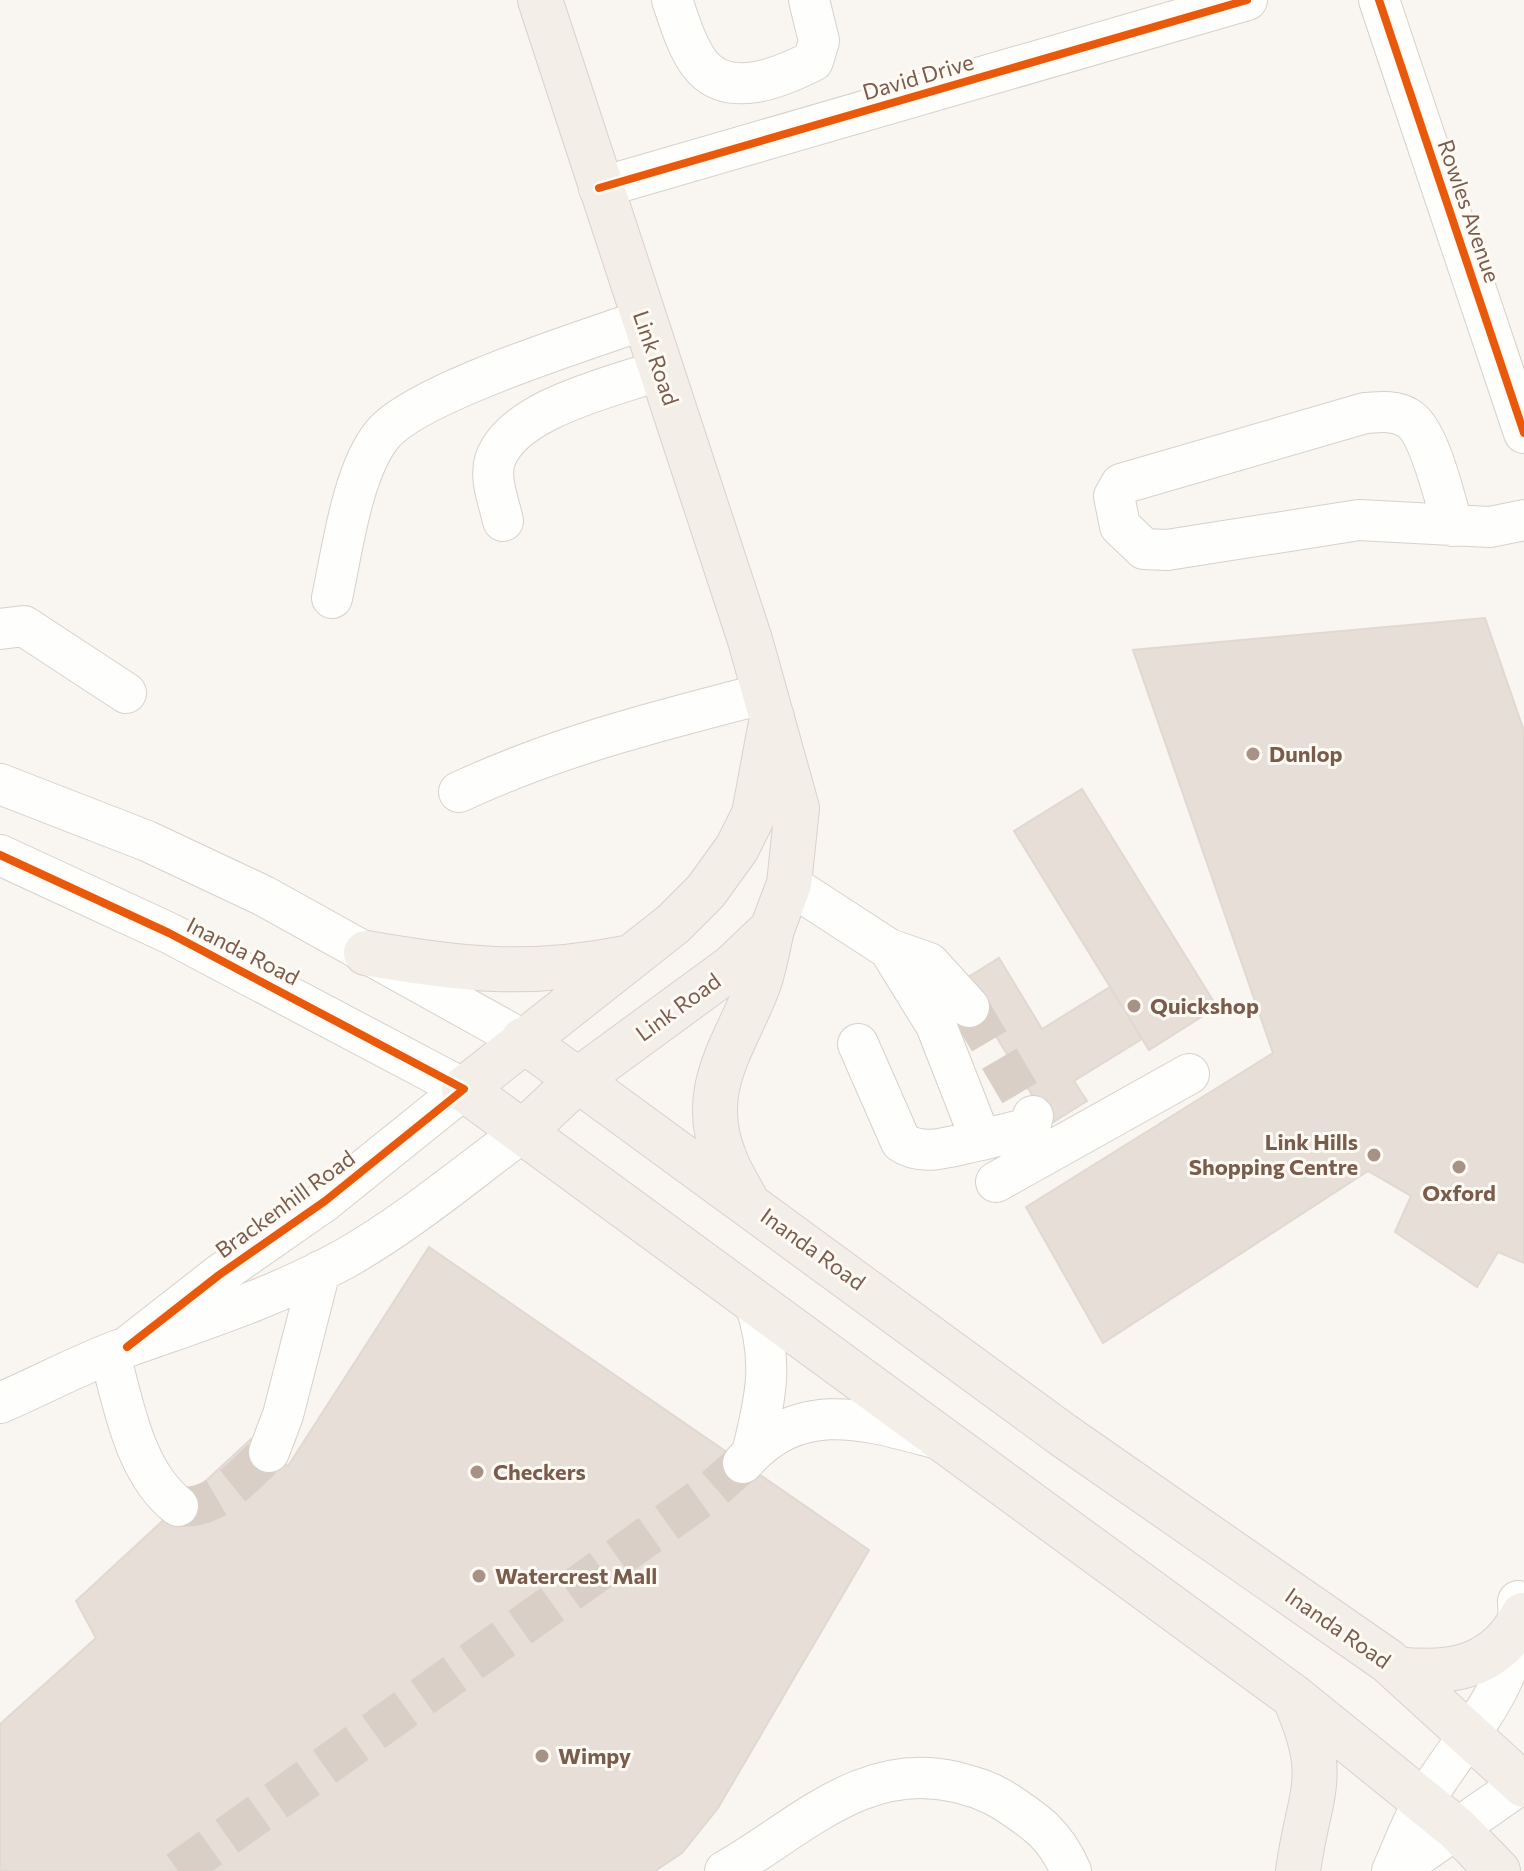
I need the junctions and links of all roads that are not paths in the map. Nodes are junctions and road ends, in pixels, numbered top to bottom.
1 (540, 0) edge
2 (672, 0) edge
3 (809, 0) edge
4 (1247, 0) edge
5 (1379, 0) edge
6 (783, 75) junction
7 (804, 129) junction
8 (599, 188) junction
9 (643, 320) junction
10 (660, 370) junction
11 (1524, 433) edge
12 (1524, 520) edge
13 (503, 521) dead end
14 (1453, 526) junction
15 (332, 598) dead end
16 (0, 629) edge
17 (126, 693) dead end
18 (769, 705) junction
19 (0, 784) edge
20 (459, 792) dead end
21 (737, 848) junction
22 (0, 855) edge
23 (789, 884) junction
24 (772, 929) junction
25 (889, 949) junction
26 (366, 953) junction
27 (632, 957) junction
28 (969, 1007) tunnel mouth
29 (523, 1040) junction
30 (858, 1044) dead end
31 (1189, 1074) dead end
32 (579, 1079) junction
33 (464, 1089) junction
34 (1033, 1116) dead end
35 (524, 1131) junction
36 (981, 1140) junction
37 (996, 1182) dead end
38 (745, 1199) junction
39 (320, 1271) junction
40 (754, 1300) junction
41 (118, 1350) junction
42 (0, 1403) edge
43 (944, 1441) junction
44 (269, 1452) tunnel mouth
45 (178, 1506) dead end
46 (1523, 1611) edge
47 (1397, 1669) junction
48 (1294, 1697) junction
49 (1473, 1739) junction
50 (1524, 1784) edge
51 (1423, 1802) junction
52 (1457, 1829) junction
53 (725, 1871) edge
54 (1071, 1871) edge
55 (1298, 1871) edge
56 (1394, 1871) edge
57 (1498, 1871) edge

1 - 8 main road, Link Road
2 - 6 street
3 - 6 street
4 - 7 street, David Drive
5 - 11 street, Rowles Avenue
6 - 7 street
7 - 8 street, David Drive
8 - 9 main road, Link Road
9 - 10 main road, Link Road
9 - 15 street
10 - 13 street
10 - 18 main road, Link Road
12 - 14 street
14 - 14 street
16 - 17 street
18 - 20 street
18 - 21 main road, Link Road
18 - 23 main road, Link Road
19 - 26 street, Inanda Road
21 - 23 main road
21 - 27 main road, Link Road
22 - 33 street, Inanda Road
23 - 24 main road, Link Road
23 - 25 street
24 - 32 main road, Link Road
24 - 38 main road
25 - 28 street
25 - 36 street
26 - 27 main road
26 - 29 street, Inanda Road
27 - 29 main road, Link Road
29 - 32 main road, Inanda Road
29 - 33 main road, Link Road
30 - 36 street
31 - 37 street
32 - 35 main road, Link Road
32 - 38 main road, Inanda Road
33 - 35 main road, Inanda Road
33 - 41 street, Brackenhill Road
34 - 36 street
35 - 39 street, Brackenhill Road
35 - 40 main road, Inanda Road
38 - 47 main road, Inanda Road
39 - 41 street, Brackenhill Road
39 - 44 street
40 - 43 main road, Inanda Road
40 - 43 street
41 - 42 street, Brackenhill Road
41 - 45 street
43 - 48 main road, Inanda Road
46 - 47 main road
46 - 49 street
47 - 49 main road, Inanda Road
48 - 51 main road, Inanda Road
48 - 55 main road
49 - 50 main road, Inanda Road
49 - 51 street
50 - 52 street
51 - 52 main road, Inanda Road
51 - 56 street
52 - 56 street
52 - 57 main road, Inanda Road
53 - 54 street

